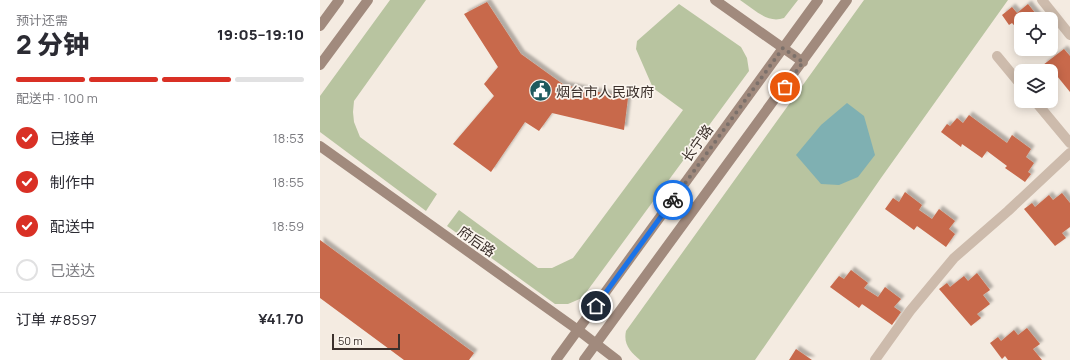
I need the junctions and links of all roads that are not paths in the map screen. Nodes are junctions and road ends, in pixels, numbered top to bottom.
1 (339, 0) edge
2 (368, 0) edge
3 (715, 0) edge
4 (818, 0) edge
5 (848, 0) edge
6 (1042, 0) edge
7 (320, 26) edge
8 (1070, 35) edge
9 (783, 48) junction
10 (997, 56) dead end
11 (803, 62) junction
12 (320, 66) edge
13 (1014, 77) edge
14 (1041, 108) edge
15 (1070, 143) edge
16 (320, 146) edge
17 (1070, 153) edge
18 (676, 196) junction
19 (694, 209) junction
20 (578, 330) junction
21 (596, 344) junction
22 (556, 360) edge
23 (584, 360) edge
24 (617, 360) edge
25 (875, 360) edge

1 - 7 street
2 - 12 street
3 - 9 street
4 - 9 street, 长宁路
5 - 11 street
6 - 8 street
9 - 11 street
9 - 18 street, 长宁路
10 - 13 street
11 - 19 street
14 - 15 street
16 - 20 street, 府后路
17 - 25 street
18 - 19 street
18 - 20 street, 长宁路
19 - 21 street
20 - 21 street, 府后路
20 - 22 street, 长宁路
21 - 23 street
21 - 24 street, 府后路

